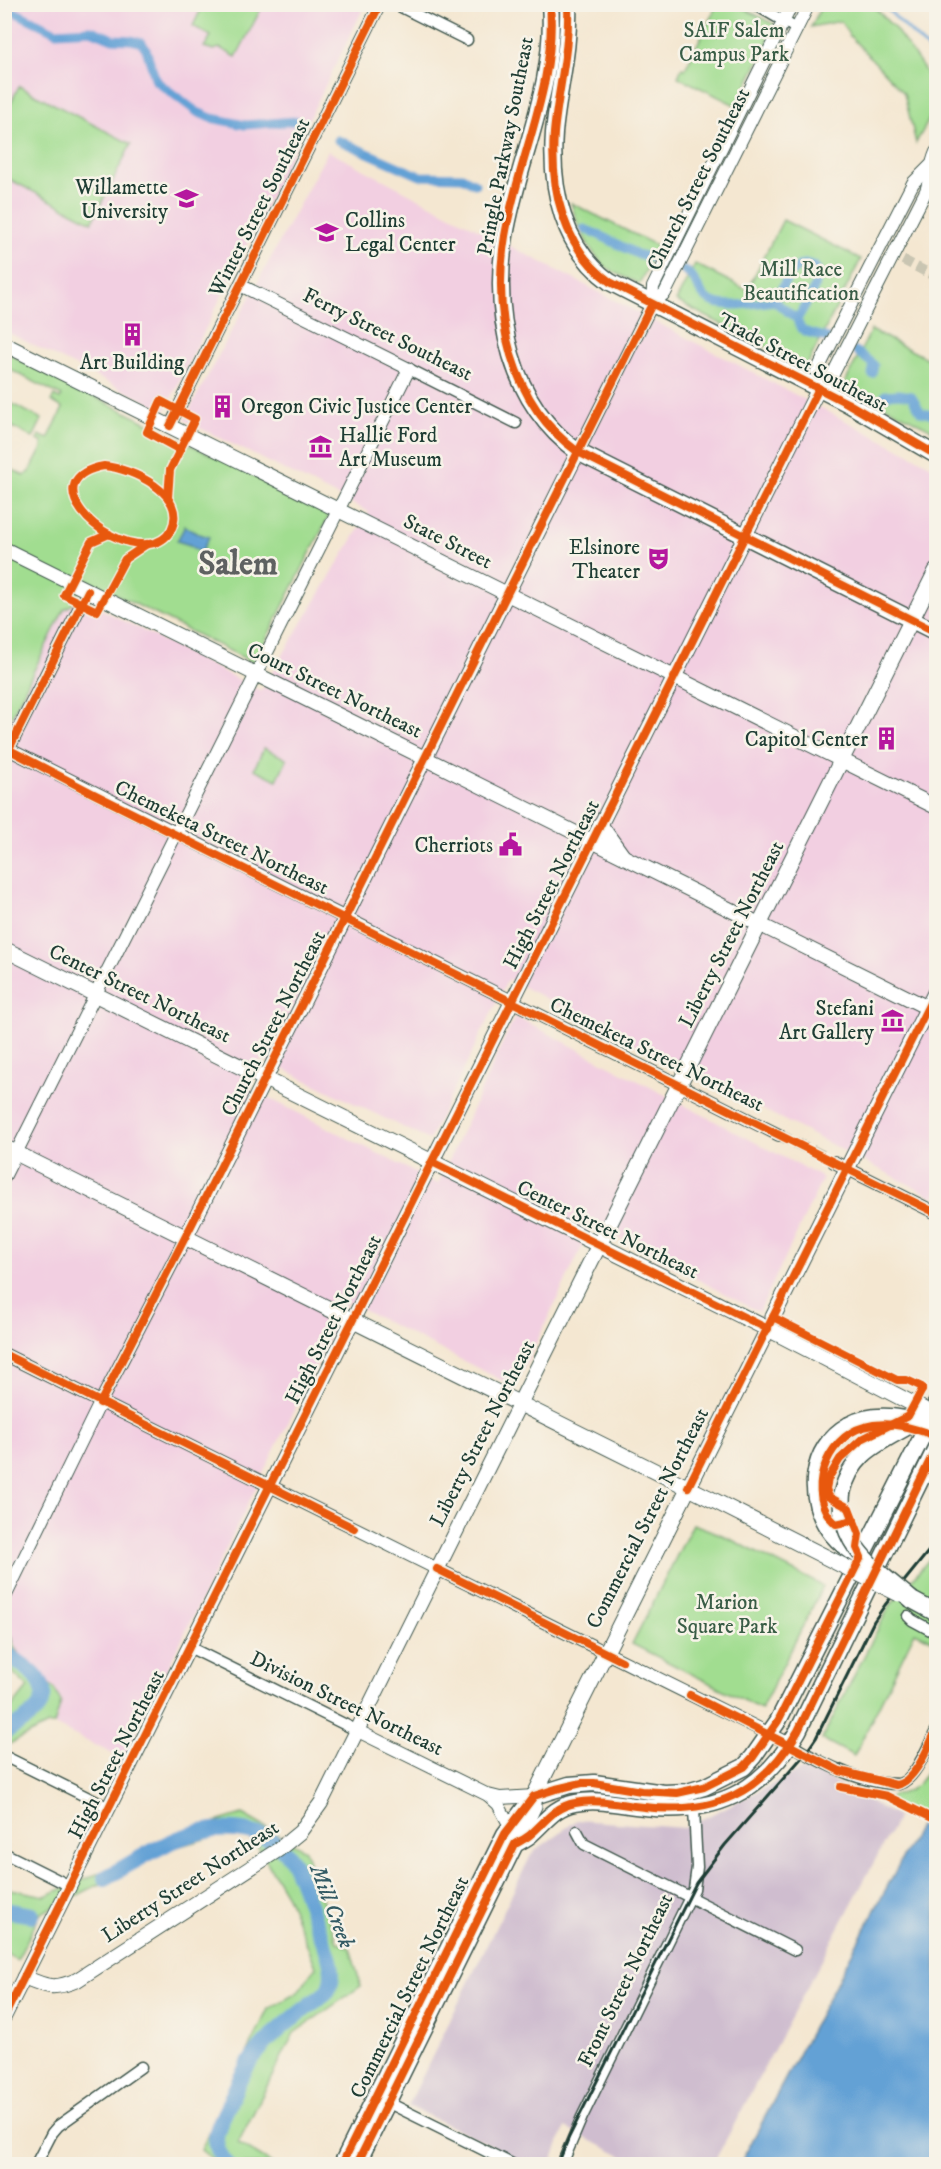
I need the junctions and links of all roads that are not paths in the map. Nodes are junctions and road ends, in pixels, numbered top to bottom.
1 (380, 4) edge
2 (395, 4) edge
3 (550, 4) edge
4 (568, 4) edge
5 (754, 4) edge
6 (792, 4) edge
7 (809, 4) edge
8 (784, 20) junction
9 (797, 29) junction
10 (467, 40) dead end
11 (936, 152) edge
12 (930, 166) junction
13 (240, 285) junction
14 (652, 304) junction
15 (4, 344) edge
16 (409, 369) junction
17 (819, 388) junction
18 (178, 409) joint
19 (516, 423) dead end
20 (170, 426) junction
21 (578, 452) junction
22 (936, 454) edge
23 (338, 510) junction
24 (745, 537) junction
25 (4, 549) edge
26 (936, 571) edge
27 (88, 591) junction
28 (507, 594) junction
29 (912, 620) junction
30 (936, 632) edge
31 (256, 674) junction
32 (674, 677) junction
33 (6, 751) edge
34 (425, 758) junction
35 (842, 760) junction
36 (936, 807) edge
37 (600, 824) junction
38 (176, 834) junction
39 (592, 841) junction
40 (624, 857) junction
41 (345, 918) junction
42 (760, 925) junction
43 (4, 949) edge
44 (936, 991) edge
45 (96, 994) junction
46 (512, 1002) junction
47 (932, 1011) edge
48 (265, 1078) junction
49 (680, 1085) junction
50 (779, 1135) tunnel mouth
51 (11, 1150) edge
52 (432, 1161) junction
53 (835, 1163) junction
54 (4, 1177) edge
55 (936, 1213) edge
56 (186, 1237) junction
57 (599, 1245) junction
58 (353, 1320) junction
59 (771, 1323) junction
60 (4, 1354) edge
61 (100, 1403) junction
62 (520, 1403) junction
63 (936, 1409) edge
64 (936, 1426) edge
65 (936, 1448) edge
66 (270, 1486) junction
67 (688, 1487) junction
68 (861, 1557) junction
69 (437, 1569) junction
70 (4, 1599) edge
71 (910, 1608) junction
72 (936, 1613) edge
73 (936, 1633) edge
74 (189, 1647) junction
75 (605, 1653) junction
76 (356, 1730) junction
77 (936, 1731) edge
78 (770, 1734) junction
79 (790, 1744) junction
80 (4, 1756) edge
81 (711, 1784) junction
82 (488, 1795) junction
83 (534, 1796) junction
84 (109, 1808) junction
85 (694, 1809) junction
86 (510, 1826) junction
87 (577, 1831) dead end
88 (515, 1844) junction
89 (4, 1853) edge
90 (70, 1886) junction
91 (691, 1898) junction
92 (795, 1950) dead end
93 (24, 1977) junction
94 (4, 2017) edge
95 (141, 2067) dead end
96 (387, 2102) junction
97 (36, 2164) edge
98 (342, 2164) edge
99 (357, 2164) edge
100 (512, 2164) edge
101 (562, 2164) edge

1 - 13 street, Winter Street Southeast
2 - 10 street
3 - 21 highway, Pringle Parkway Southeast
4 - 14 highway, Pringle Parkway Southeast
5 - 8 street
6 - 8 street, Church Street Southeast
7 - 9 street, Church Street Southeast
8 - 9 street
8 - 14 street, Church Street Southeast
9 - 14 street, Church Street Southeast
11 - 12 street
12 - 17 street
12 - 17 street
13 - 16 street, Ferry Street Southeast
13 - 18 street, Winter Street Southeast
14 - 17 highway, Trade Street Southeast
14 - 21 street, Church Street Southeast
15 - 20 main road, State Street
16 - 19 street, Ferry Street Southeast
16 - 23 street
17 - 22 highway, Trade Street Southeast
17 - 24 main road, High Street Northeast
18 - 20 street, Winter Street Southeast
20 - 23 main road, State Street
21 - 24 highway
21 - 28 main road, Church Street Southeast
23 - 28 main road, State Street
23 - 31 street
24 - 29 highway
24 - 32 main road, High Street Northeast
25 - 27 main road, Court Street Northeast
26 - 29 main road, Liberty Street Northeast
27 - 31 main road, Court Street Northeast
27 - 33 street
28 - 32 main road, State Street
28 - 34 main road, Church Street Northeast
29 - 30 highway
29 - 35 main road, Liberty Street Northeast
31 - 34 main road, Court Street Northeast
31 - 38 street
32 - 35 main road, State Street
32 - 37 main road, High Street Northeast
33 - 38 street, Chemeketa Street Northeast
34 - 39 main road, Court Street Northeast
34 - 41 main road, Church Street Northeast
35 - 36 main road, State Street
35 - 42 main road, Liberty Street Northeast
37 - 39 main road, High Street Northeast
37 - 40 main road
38 - 41 street, Chemeketa Street Northeast
38 - 45 street
39 - 40 main road, Court Street Northeast
39 - 46 main road, High Street Northeast
40 - 42 main road, Court Street Northeast
41 - 46 street, Chemeketa Street Northeast
41 - 48 main road, Church Street Northeast
42 - 47 main road, Court Street Northeast
42 - 49 main road, Liberty Street Northeast
43 - 45 main road, Center Street Northeast
44 - 47 main road, Commercial Street Northeast
45 - 48 main road, Center Street Northeast
45 - 51 street
46 - 49 street, Chemeketa Street Northeast
46 - 52 main road, High Street Northeast
47 - 53 main road, Commercial Street Northeast
48 - 52 main road, Center Street Northeast
48 - 56 main road, Church Street Northeast
49 - 50 street, Chemeketa Street Northeast
49 - 57 main road, Liberty Street Northeast
51 - 54 street
51 - 56 main road
52 - 57 main road, Center Street Northeast
52 - 58 main road, High Street Northeast
53 - 55 street
53 - 59 main road, Commercial Street Northeast
56 - 58 main road
56 - 61 street, Church Street Northeast
57 - 59 main road, Center Street Northeast
57 - 62 main road, Liberty Street Northeast
58 - 62 main road
58 - 66 main road, High Street Northeast
59 - 63 main road, Center Street Northeast, bridge
59 - 67 main road, Commercial Street Northeast
60 - 61 street
61 - 66 street
61 - 70 street, Church Street Northeast
62 - 67 main road
62 - 69 main road, Liberty Street Northeast
63 - 68 highway
63 - 71 highway, bridge
64 - 68 highway, bridge
65 - 79 highway
66 - 69 street
66 - 74 main road, High Street Northeast
67 - 71 main road, bridge
67 - 75 main road, Commercial Street Northeast
68 - 78 highway
69 - 75 street
69 - 76 main road, Liberty Street Northeast
71 - 72 highway
71 - 73 street
74 - 76 street, Division Street Northeast
74 - 84 main road, High Street Northeast
75 - 78 street
75 - 83 main road, Commercial Street Northeast
76 - 82 street, Division Street Northeast
76 - 93 main road, Liberty Street Northeast
77 - 79 street
78 - 79 street
78 - 81 highway
79 - 85 highway
80 - 84 street
81 - 83 highway
81 - 85 highway
82 - 83 street
82 - 86 street
83 - 86 highway
83 - 88 main road, Commercial Street Northeast
84 - 90 main road, High Street Northeast
85 - 88 highway
85 - 91 street, Front Street Northeast
86 - 98 highway, Commercial Street Northeast
87 - 91 street
88 - 96 highway, Commercial Street Northeast
89 - 90 street
90 - 93 main road, High Street Northeast
91 - 92 street
91 - 101 street, Front Street Northeast
93 - 94 main road, High Street Northeast
95 - 97 street
96 - 99 highway, Commercial Street Northeast
96 - 100 street

